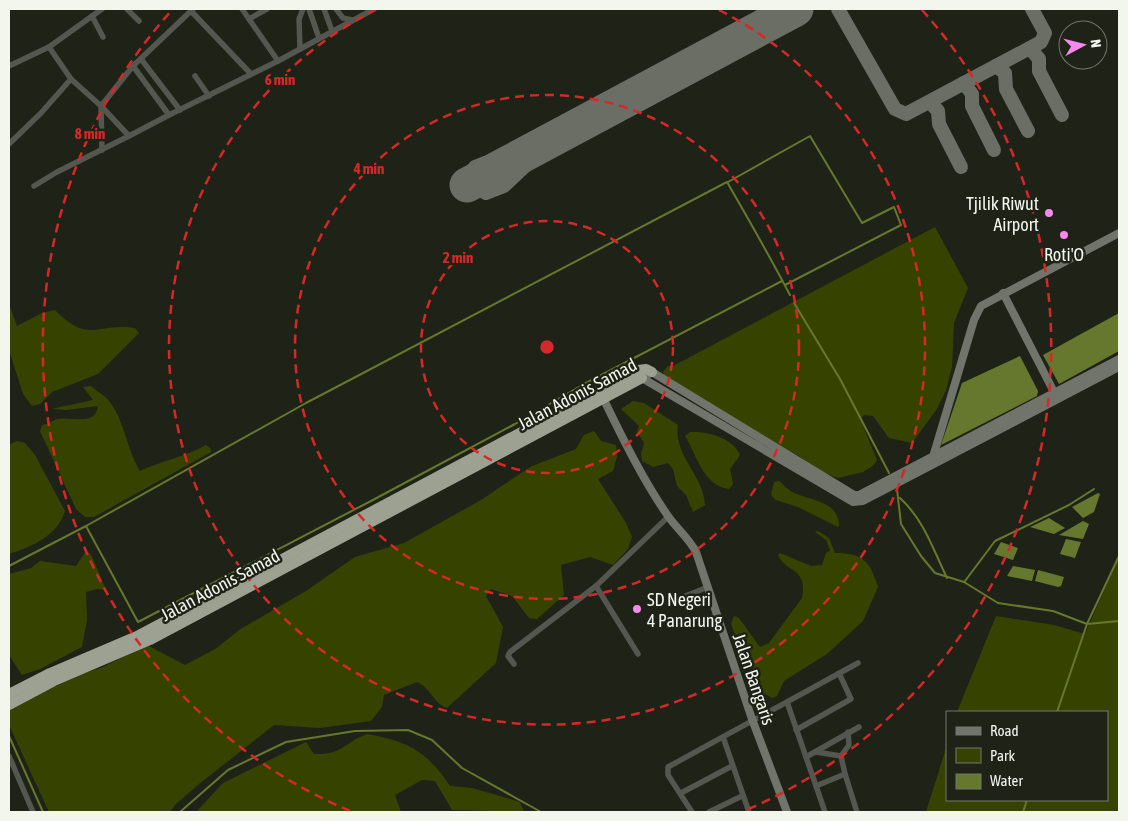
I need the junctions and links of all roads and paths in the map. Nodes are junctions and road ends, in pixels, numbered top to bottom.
1 (102, 9) edge
2 (127, 9) edge
3 (242, 9) edge
4 (268, 9) edge
5 (303, 9) edge
6 (309, 9) edge
7 (324, 9) edge
8 (336, 9) edge
9 (374, 9) edge
10 (192, 10) edge
11 (92, 16) junction
12 (249, 19) junction
13 (353, 20) junction
14 (139, 21) dead end
15 (332, 31) junction
16 (103, 37) dead end
17 (319, 38) junction
18 (48, 47) junction
19 (300, 49) junction
20 (142, 59) junction
21 (278, 61) junction
22 (9, 66) edge
23 (133, 66) junction
24 (250, 73) junction
25 (195, 76) dead end
26 (71, 79) junction
27 (209, 96) junction
28 (101, 106) junction
29 (180, 110) junction
30 (169, 115) junction
31 (129, 136) junction
32 (9, 144) edge
33 (102, 150) junction
34 (34, 186) dead end
35 (1119, 233) edge
36 (1003, 294) junction
37 (1119, 359) edge
38 (1119, 367) edge
39 (652, 372) junction
40 (642, 378) junction
41 (1056, 394) junction
42 (604, 400) junction
43 (506, 445) junction
44 (934, 459) junction
45 (892, 482) junction
46 (668, 517) junction
47 (596, 586) junction
48 (708, 586) junction
49 (668, 603) dead end
50 (717, 616) junction
51 (696, 622) dead end
52 (638, 654) dead end
53 (93, 661) junction
54 (858, 663) dead end
55 (514, 664) dead end
56 (839, 673) junction
57 (9, 694) edge
58 (786, 702) junction
59 (9, 704) edge
60 (752, 720) junction
61 (858, 726) dead end
62 (796, 730) junction
63 (848, 732) junction
64 (722, 736) junction
65 (816, 752) junction
66 (9, 756) edge
67 (841, 756) junction
68 (806, 757) junction
69 (732, 766) junction
70 (845, 774) junction
71 (816, 786) junction
72 (681, 793) junction
73 (742, 796) junction
74 (33, 812) edge
75 (692, 812) edge
76 (710, 812) edge
77 (749, 812) edge
78 (787, 812) edge
79 (825, 812) edge
80 (857, 812) edge

1 - 11 street
2 - 14 street
3 - 12 street
4 - 12 street
5 - 19 street
6 - 17 street
7 - 15 street
8 - 13 street
9 - 13 street
10 - 20 street
10 - 24 street
11 - 16 street
11 - 18 street
12 - 21 street
13 - 15 street
15 - 17 street
17 - 19 street
18 - 22 street
18 - 26 street
19 - 21 street
20 - 23 street
20 - 29 street
21 - 24 street
23 - 28 street
23 - 30 street
24 - 27 street
25 - 27 street
26 - 28 street
26 - 32 street
27 - 29 street
28 - 31 street
28 - 33 street
29 - 30 street
30 - 31 street
31 - 33 street
33 - 34 street
35 - 36 main road
36 - 41 main road
36 - 44 main road
37 - 41 main road
38 - 44 main road
39 - 40 main road, Jalan Adonis Samad
39 - 43 highway, Jalan Adonis Samad
39 - 45 main road
40 - 42 highway, Jalan Adonis Samad
40 - 45 main road
41 - 44 main road
42 - 43 highway, Jalan Adonis Samad
42 - 46 main road, Jalan Bangaris
43 - 53 highway, Jalan Adonis Samad
44 - 45 main road
46 - 47 street
46 - 48 main road, Jalan Bangaris
47 - 52 street
47 - 55 street
48 - 49 street
48 - 50 main road, Jalan Bangaris
50 - 51 street
50 - 60 main road, Jalan Bangaris
53 - 57 highway, Jalan Adonis Samad
53 - 59 highway, Jalan Adonis Samad
54 - 56 street
56 - 58 street
56 - 62 street
58 - 60 street
58 - 62 street
60 - 64 street
60 - 78 main road, Jalan Bangaris
61 - 63 street
62 - 68 street
63 - 65 street
63 - 67 street
64 - 69 street
64 - 72 street
65 - 67 street
65 - 68 street
66 - 74 street
67 - 70 street
68 - 71 street
69 - 72 street
69 - 73 street
70 - 71 street
70 - 80 street
71 - 79 street
72 - 75 street
73 - 76 street
73 - 77 street

